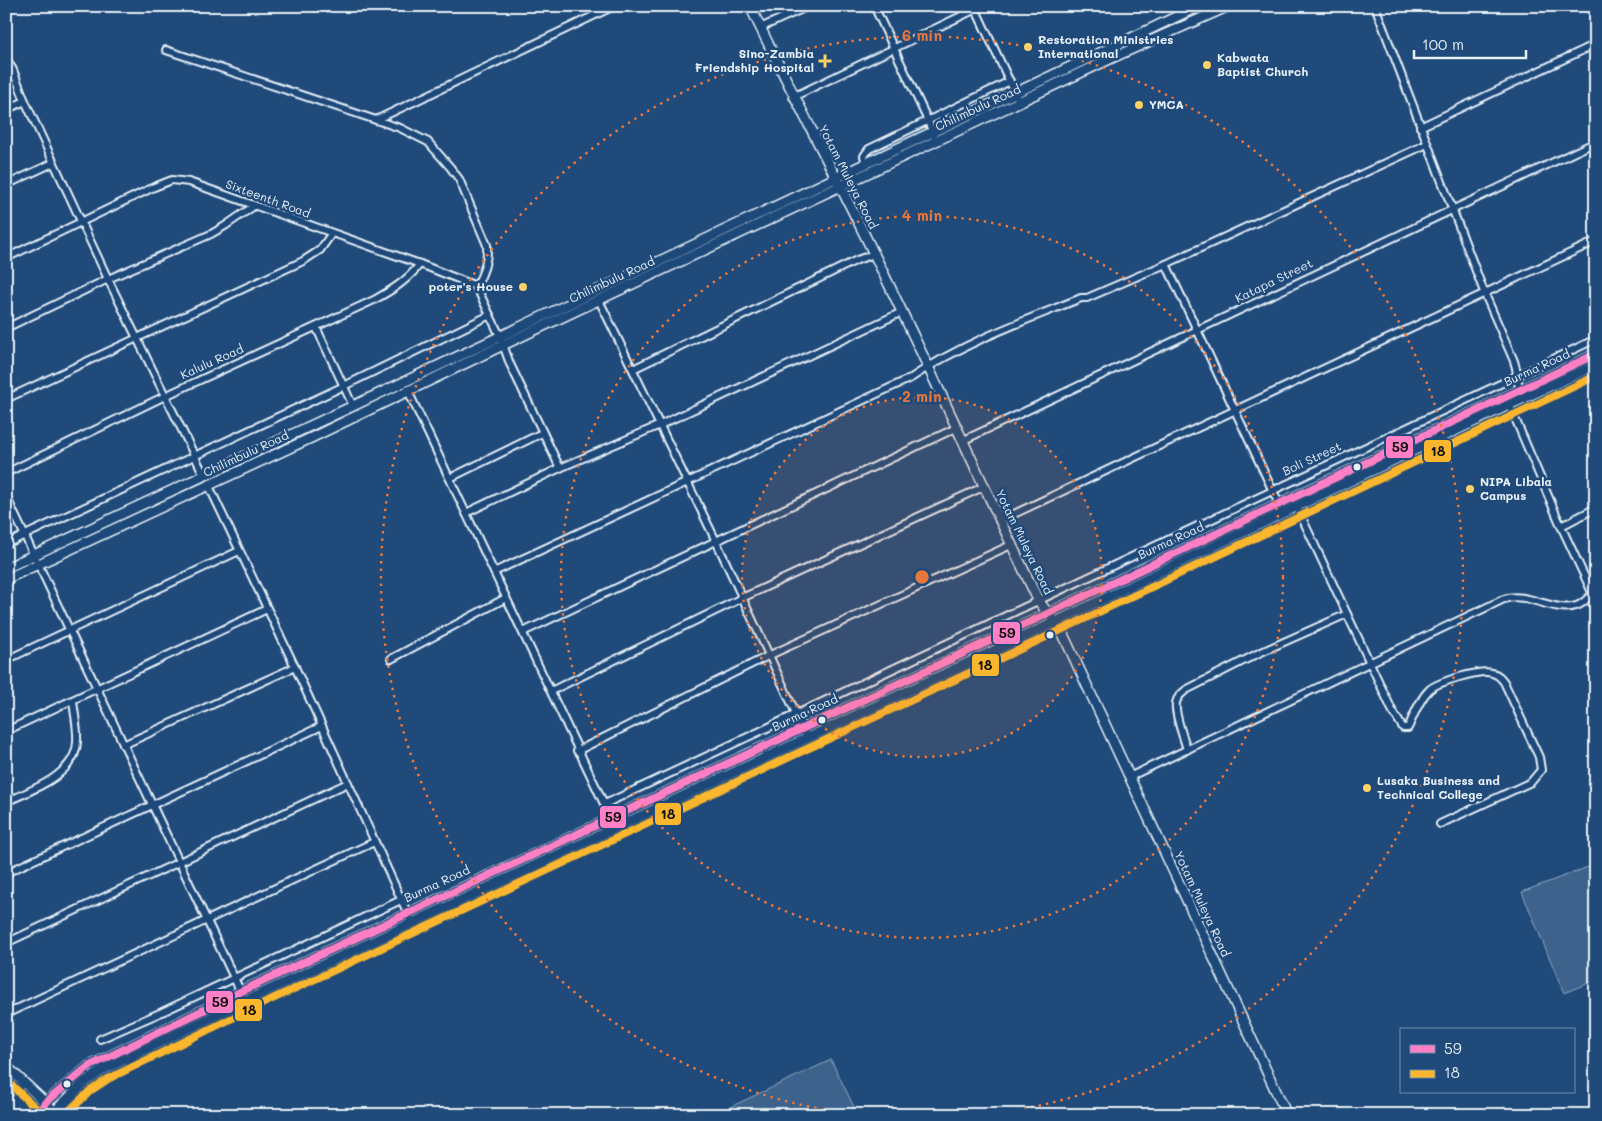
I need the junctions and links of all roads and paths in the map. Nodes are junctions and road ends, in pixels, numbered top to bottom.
1 (614, 6) edge
2 (750, 6) edge
3 (808, 6) edge
4 (874, 6) edge
5 (1200, 6) edge
6 (1229, 6) edge
7 (1375, 6) edge
8 (979, 8) edge
9 (760, 28) junction
10 (1596, 44) edge
11 (893, 48) junction
12 (166, 50) dead end
13 (6, 58) edge
14 (1010, 81) junction
15 (793, 97) junction
16 (1018, 98) junction
17 (25, 101) junction
18 (6, 110) edge
19 (376, 120) junction
20 (928, 121) junction
21 (1420, 126) junction
22 (935, 137) junction
23 (1596, 142) edge
24 (1427, 144) junction
25 (54, 163) junction
26 (866, 164) junction
27 (835, 178) junction
28 (6, 185) edge
29 (840, 187) junction
30 (254, 206) junction
31 (1452, 211) junction
32 (82, 222) junction
33 (332, 233) junction
34 (1596, 241) edge
35 (874, 254) junction
36 (6, 258) edge
37 (420, 264) junction
38 (1166, 264) junction
39 (108, 279) junction
40 (476, 286) junction
41 (1484, 292) junction
42 (599, 300) junction
43 (902, 312) junction
44 (490, 315) junction
45 (316, 327) junction
46 (6, 328) edge
47 (1198, 330) junction
48 (138, 338) junction
49 (1596, 339) edge
50 (502, 340) junction
51 (1596, 354) edge
52 (1596, 365) edge
53 (927, 366) junction
54 (633, 368) junction
55 (1517, 376) junction
56 (344, 386) junction
57 (1519, 390) junction
58 (408, 391) junction
59 (165, 396) junction
60 (6, 399) edge
61 (1507, 401) junction
62 (353, 406) junction
63 (1235, 410) junction
64 (660, 425) junction
65 (956, 428) junction
66 (542, 433) junction
67 (962, 441) junction
68 (194, 456) junction
69 (560, 468) junction
70 (6, 473) edge
71 (204, 475) junction
72 (450, 478) junction
73 (688, 482) junction
74 (209, 486) junction
75 (984, 487) junction
76 (1272, 490) junction
77 (6, 496) edge
78 (1295, 502) junction
79 (1279, 504) junction
80 (1596, 508) edge
81 (466, 513) junction
82 (999, 521) junction
83 (1561, 526) junction
84 (24, 535) junction
85 (716, 541) junction
86 (6, 544) edge
87 (1011, 545) junction
88 (239, 551) junction
89 (36, 560) junction
90 (6, 568) edge
91 (494, 572) junction
92 (6, 579) edge
93 (1594, 594) edge
94 (506, 598) junction
95 (742, 598) junction
96 (1038, 600) junction
97 (1596, 601) edge
98 (267, 609) junction
99 (1047, 614) junction
100 (1347, 614) junction
101 (1055, 622) junction
102 (69, 630) junction
103 (522, 632) junction
104 (770, 655) junction
105 (6, 660) edge
106 (391, 660) dead end
107 (1370, 663) junction
108 (295, 667) junction
109 (97, 688) junction
110 (551, 691) junction
111 (73, 700) junction
112 (797, 714) junction
113 (322, 726) junction
114 (803, 728) junction
115 (6, 731) edge
116 (807, 737) junction
117 (123, 745) junction
118 (1187, 750) junction
119 (578, 751) junction
120 (1129, 777) junction
121 (348, 783) junction
122 (6, 802) edge
123 (605, 804) junction
124 (152, 806) junction
125 (611, 817) junction
126 (1440, 824) dead end
127 (615, 827) junction
128 (374, 842) junction
129 (179, 862) junction
130 (6, 873) edge
131 (402, 900) junction
132 (407, 912) junction
133 (207, 921) junction
134 (412, 923) junction
135 (6, 943) edge
136 (234, 978) junction
137 (240, 992) junction
138 (245, 1001) junction
139 (6, 1014) edge
140 (100, 1039) dead end
141 (8, 1067) edge
142 (25, 1084) junction
143 (6, 1098) edge
144 (45, 1103) junction
145 (53, 1113) edge
146 (37, 1115) edge
147 (1287, 1115) edge

1 - 19 street
2 - 9 main road, Yotam Muleya Road
3 - 9 street
4 - 11 street
5 - 16 main road, Chilimbulu Road
6 - 16 main road, Chilimbulu Road
7 - 21 street
8 - 11 street
8 - 14 street
9 - 15 main road, Yotam Muleya Road
10 - 21 street
11 - 15 street
11 - 20 street
12 - 19 street
13 - 17 street
14 - 16 street
14 - 20 street
15 - 27 main road, Yotam Muleya Road
16 - 22 main road, Chilimbulu Road
17 - 18 street
17 - 25 street
19 - 40 street
20 - 22 street
20 - 26 street
21 - 24 street
22 - 26 main road, Chilimbulu Road
22 - 29 main road, Chilimbulu Road
23 - 31 street, Katapa Street
24 - 31 street
24 - 38 street
25 - 28 street
25 - 32 street
26 - 27 main road, Chilimbulu Road
27 - 29 main road, Yotam Muleya Road
27 - 50 main road, Chilimbulu Road
29 - 35 main road, Yotam Muleya Road
29 - 42 main road, Chilimbulu Road
30 - 32 street, Sixteenth Road
30 - 33 street, Sixteenth Road
30 - 39 street
31 - 41 street
31 - 47 street, Katapa Street
32 - 36 street, Sixteenth Road
32 - 39 street
33 - 37 street, Sixteenth Road
33 - 48 street
34 - 41 street
35 - 43 main road, Yotam Muleya Road
35 - 54 street
37 - 40 street, Sixteenth Road
37 - 45 street, Kalulu Road
38 - 47 street
38 - 53 street
39 - 46 street
39 - 48 street
40 - 44 street
41 - 55 street
41 - 63 street
42 - 50 main road, Chilimbulu Road
42 - 54 street
43 - 53 main road, Yotam Muleya Road
43 - 64 street
44 - 50 street
44 - 56 street
45 - 56 street
45 - 59 street, Kalulu Road
47 - 63 street
47 - 67 street, Katapa Street
48 - 59 street
48 - 60 street
49 - 55 street, Boli Street
50 - 58 main road, Chilimbulu Road
50 - 62 main road, Chilimbulu Road
50 - 66 street
51 - 57 main road, Burma Road
52 - 61 main road, Burma Road
53 - 65 main road, Yotam Muleya Road
53 - 73 street
54 - 64 street
55 - 57 street
55 - 76 street, Boli Street
56 - 62 street
56 - 68 street
57 - 61 main road, Burma Road
58 - 72 street
58 - 74 main road, Chilimbulu Road
59 - 68 street
59 - 70 street, Kalulu Road
61 - 78 main road, Burma Road
61 - 83 street
62 - 71 main road, Chilimbulu Road
63 - 76 street
63 - 82 street
64 - 69 street
64 - 73 street
65 - 67 main road, Yotam Muleya Road
65 - 85 street
66 - 69 street
66 - 72 street
67 - 75 main road, Yotam Muleya Road
68 - 71 street
68 - 84 street
69 - 81 street
71 - 89 main road, Chilimbulu Road
72 - 81 street
73 - 85 street
73 - 91 street
74 - 88 street
74 - 89 main road, Chilimbulu Road
75 - 82 main road, Yotam Muleya Road
75 - 95 street
76 - 79 street
76 - 96 street, Boli Street
77 - 84 street
78 - 79 main road, Burma Road
78 - 100 street
78 - 101 main road, Burma Road
79 - 99 main road, Burma Road
80 - 83 street
81 - 91 street
82 - 87 main road, Yotam Muleya Road
83 - 93 street
84 - 86 street
84 - 89 street
85 - 95 street
85 - 103 street
87 - 96 main road, Yotam Muleya Road
87 - 104 street
88 - 98 street
88 - 102 street
89 - 90 main road, Chilimbulu Road
89 - 92 main road, Chilimbulu Road
89 - 102 street
91 - 94 street
93 - 97 street
93 - 107 street
94 - 103 street
94 - 106 street
95 - 104 street
95 - 110 street
96 - 99 main road, Yotam Muleya Road
96 - 112 street, Boli Street
98 - 108 street
98 - 109 street
99 - 101 main road, Yotam Muleya Road
99 - 114 main road, Burma Road
100 - 107 street
100 - 118 street
101 - 116 main road, Burma Road
101 - 120 main road, Yotam Muleya Road
102 - 105 street
102 - 109 street
103 - 110 street
104 - 112 street
104 - 119 street
107 - 118 street
107 - 126 street
108 - 113 street
108 - 117 street
109 - 111 street
109 - 117 street
110 - 119 street
111 - 115 street
111 - 122 street
112 - 114 street
112 - 123 street, Boli Street
113 - 121 street
113 - 124 street
114 - 116 street
114 - 125 main road, Burma Road
116 - 127 main road, Burma Road
117 - 124 street
118 - 120 street
119 - 123 street
120 - 147 main road, Yotam Muleya Road
121 - 128 street
121 - 129 street
123 - 125 street
124 - 129 street
124 - 130 street
125 - 127 street
125 - 132 main road, Burma Road
127 - 134 main road, Burma Road
128 - 131 street
128 - 133 street
129 - 133 street
129 - 135 street
131 - 132 street
131 - 136 street
132 - 134 street
132 - 137 main road, Burma Road
133 - 136 street
133 - 139 street
134 - 138 main road, Burma Road
136 - 137 street
136 - 140 street
137 - 138 street
137 - 144 main road, Burma Road
138 - 145 main road, Burma Road
141 - 142 main road
142 - 143 street
142 - 144 main road
144 - 145 main road
144 - 146 main road, Burma Road

